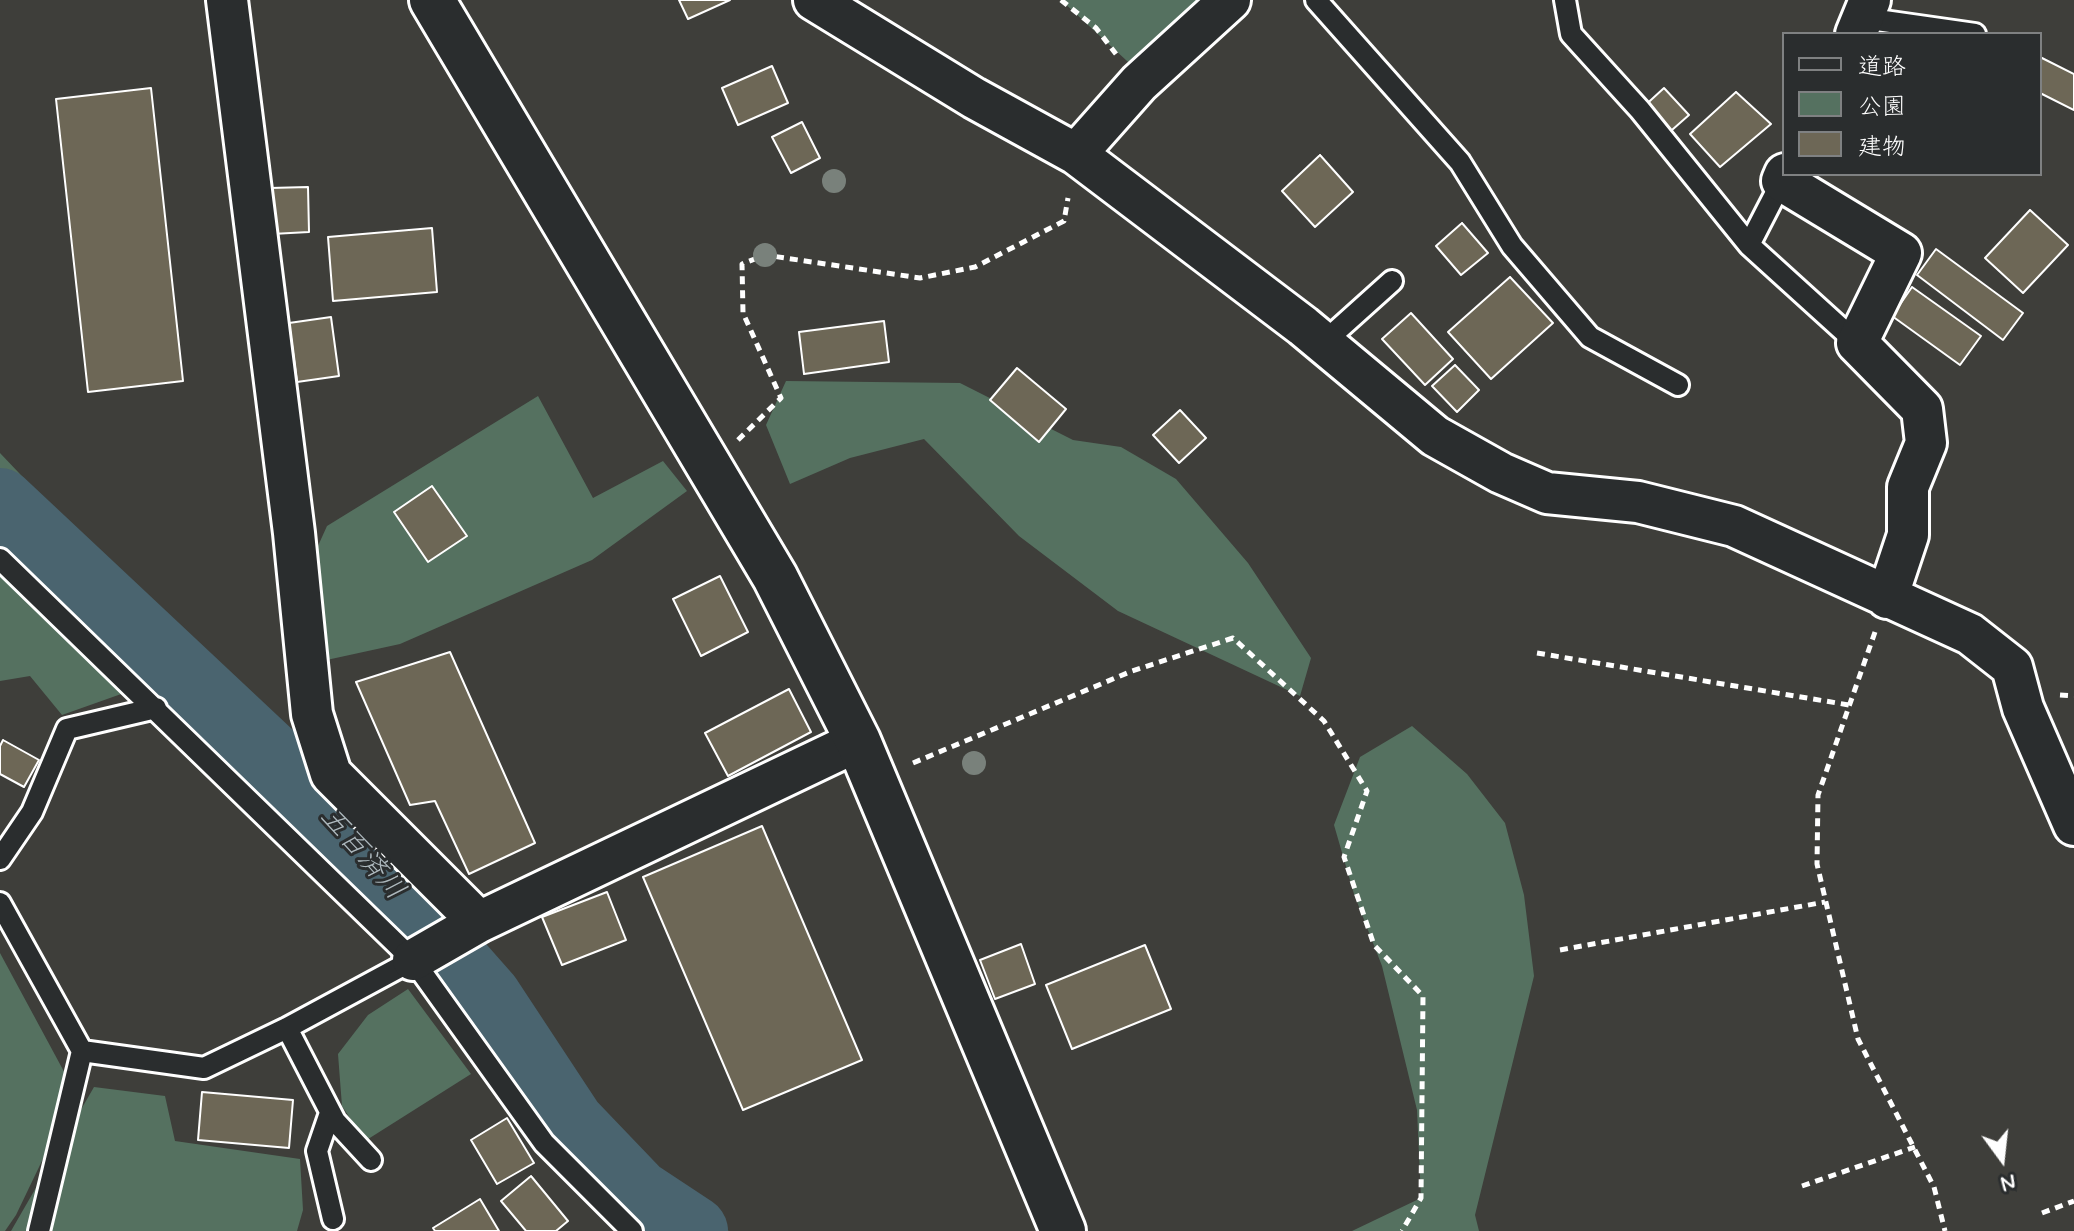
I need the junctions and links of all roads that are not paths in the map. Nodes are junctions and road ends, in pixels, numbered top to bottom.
1 (227, 0) edge
2 (432, 0) edge
3 (814, 0) edge
4 (1316, 0) edge
5 (1565, 0) edge
6 (1220, 4) edge
7 (1863, 17) edge
8 (1962, 32) edge
9 (1076, 154) junction
10 (1784, 177) edge
11 (1749, 245) junction
12 (1392, 281) dead end
13 (1323, 343) junction
14 (1857, 343) junction
15 (1678, 385) dead end
16 (0, 559) edge
17 (1887, 598) junction
18 (156, 708) junction
19 (866, 760) junction
20 (2074, 825) edge
21 (0, 859) edge
22 (0, 903) edge
23 (479, 922) junction
24 (413, 960) junction
25 (287, 1028) junction
26 (82, 1051) junction
27 (330, 1113) junction
28 (371, 1160) dead end
29 (333, 1219) dead end
30 (39, 1231) edge
31 (632, 1231) edge
32 (1063, 1231) edge

1 - 23 street
2 - 19 street
3 - 9 street
4 - 15 lane
5 - 11 lane
6 - 9 street
7 - 8 lane
9 - 13 street
10 - 11 lane
10 - 14 street
11 - 14 lane
12 - 13 lane
13 - 17 street
14 - 17 street
16 - 18 lane
17 - 20 street
18 - 21 lane
18 - 24 lane
19 - 23 street
19 - 32 street
22 - 26 lane
23 - 24 street
24 - 25 lane
24 - 31 lane
25 - 26 lane
25 - 27 lane
26 - 30 lane
27 - 28 lane
27 - 29 lane

